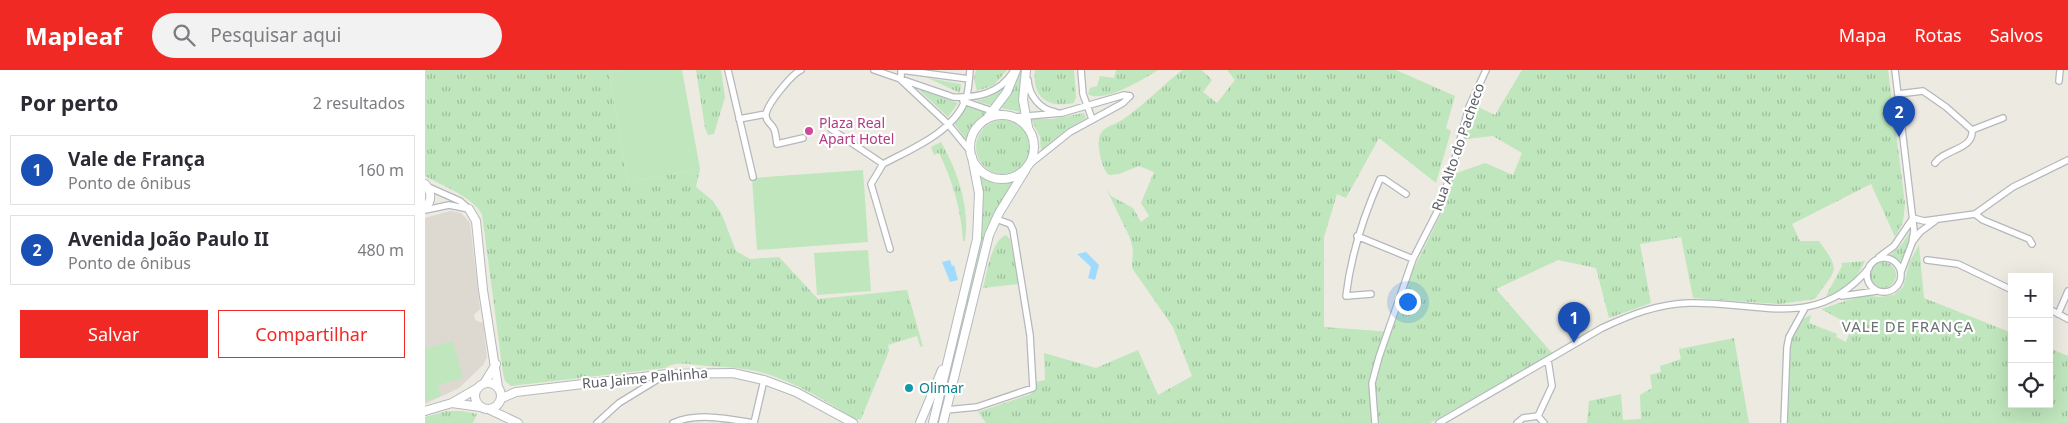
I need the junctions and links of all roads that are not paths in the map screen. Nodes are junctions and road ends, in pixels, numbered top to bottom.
1 (728, 70) edge
2 (801, 70) edge
3 (874, 70) edge
4 (970, 70) edge
5 (1015, 70) edge
6 (1026, 70) edge
7 (1081, 70) edge
8 (1486, 70) edge
9 (1895, 70) edge
10 (2060, 70) edge
11 (901, 80) junction
12 (969, 80) junction
13 (2059, 81) dead end
14 (1899, 94) junction
15 (966, 100) junction
16 (1087, 106) junction
17 (994, 111) junction
18 (1062, 113) junction
19 (766, 114) junction
20 (1004, 115) junction
21 (1026, 115) junction
22 (1015, 117) junction
23 (2003, 118) dead end
24 (739, 119) junction
25 (1092, 119) junction
26 (983, 121) junction
27 (948, 124) junction
28 (1028, 127) junction
29 (831, 129) dead end
30 (1972, 130) junction
31 (803, 138) dead end
32 (971, 154) junction
33 (2068, 160) edge
34 (1935, 163) dead end
35 (883, 164) junction
36 (1028, 166) junction
37 (753, 177) dead end
38 (426, 185) edge
39 (1406, 194) dead end
40 (425, 209) edge
41 (469, 209) junction
42 (1975, 214) junction
43 (1913, 218) junction
44 (1939, 219) junction
45 (996, 220) junction
46 (1357, 236) junction
47 (1912, 243) junction
48 (2032, 244) dead end
49 (890, 249) dead end
50 (1413, 259) junction
51 (1876, 260) junction
52 (1927, 260) dead end
53 (1869, 268) junction
54 (1901, 272) junction
55 (2008, 288) edge
56 (2068, 290) edge
57 (1878, 291) junction
58 (1371, 294) dead end
59 (1840, 296) junction
60 (1805, 308) junction
61 (2053, 312) edge
62 (2058, 314) junction
63 (2068, 319) edge
64 (951, 348) junction
65 (1548, 360) junction
66 (496, 364) junction
67 (667, 374) junction
68 (764, 380) junction
69 (485, 382) junction
70 (499, 388) junction
71 (476, 389) junction
72 (516, 392) junction
73 (501, 400) junction
74 (453, 403) junction
75 (484, 408) junction
76 (946, 410) junction
77 (425, 411) edge
78 (1538, 416) junction
79 (514, 421) edge
80 (597, 423) edge
81 (673, 423) edge
82 (754, 423) edge
83 (853, 423) edge
84 (920, 423) edge
85 (933, 423) edge
86 (943, 423) edge
87 (1375, 423) edge
88 (1439, 423) edge
89 (1517, 423) edge
90 (1544, 423) edge
91 (1784, 423) edge

1 - 24 street
2 - 19 street
3 - 11 street
4 - 12 street
5 - 15 street
5 - 17 street
6 - 18 street
6 - 21 street
7 - 16 street
8 - 50 street, Rua Alto do Pacheco
9 - 14 street
10 - 13 street
11 - 12 street
11 - 15 street
11 - 27 street
12 - 15 street
14 - 30 street
14 - 43 street
15 - 17 street
15 - 27 street
16 - 18 street
16 - 25 street
16 - 25 street
17 - 20 street
17 - 26 street
18 - 21 street
19 - 24 street
19 - 31 street
20 - 22 street
20 - 26 street
21 - 22 street
21 - 28 street
22 - 28 street
23 - 30 street
24 - 37 street
25 - 36 street
26 - 32 street
27 - 32 street
27 - 35 street
28 - 36 street
29 - 35 street
30 - 34 street
32 - 36 street
32 - 64 street
33 - 42 street
35 - 49 street
36 - 45 street
38 - 40 street
38 - 41 street
39 - 46 street
40 - 41 street
41 - 66 street
42 - 44 street
42 - 48 street
43 - 44 street
43 - 47 street
43 - 51 street
44 - 47 street
45 - 76 street
45 - 76 street
46 - 50 street
46 - 58 street
47 - 54 street
50 - 87 street, Rua Alto do Pacheco
51 - 53 street
51 - 54 street
52 - 55 street
53 - 57 street
53 - 59 street
54 - 57 street
56 - 62 street
57 - 59 street
59 - 60 street
60 - 65 street
60 - 91 street
61 - 62 street
62 - 63 street
64 - 84 street
64 - 85 street
65 - 78 street
65 - 88 street
66 - 69 street
66 - 70 street
67 - 68 street, Rua Jaime Palhinha
67 - 72 street, Rua Jaime Palhinha
67 - 80 street
68 - 82 street
68 - 83 street, Rua Jaime Palhinha
69 - 70 street, Rua Jaime Palhinha
69 - 71 street
70 - 72 street, Rua Jaime Palhinha
70 - 73 street
71 - 74 street
71 - 75 street
72 - 73 street, Rua Jaime Palhinha
73 - 75 street, Rua Jaime Palhinha
73 - 79 street
74 - 75 street
74 - 77 street
75 - 79 street
76 - 86 street
78 - 89 street
78 - 90 street
81 - 82 street

